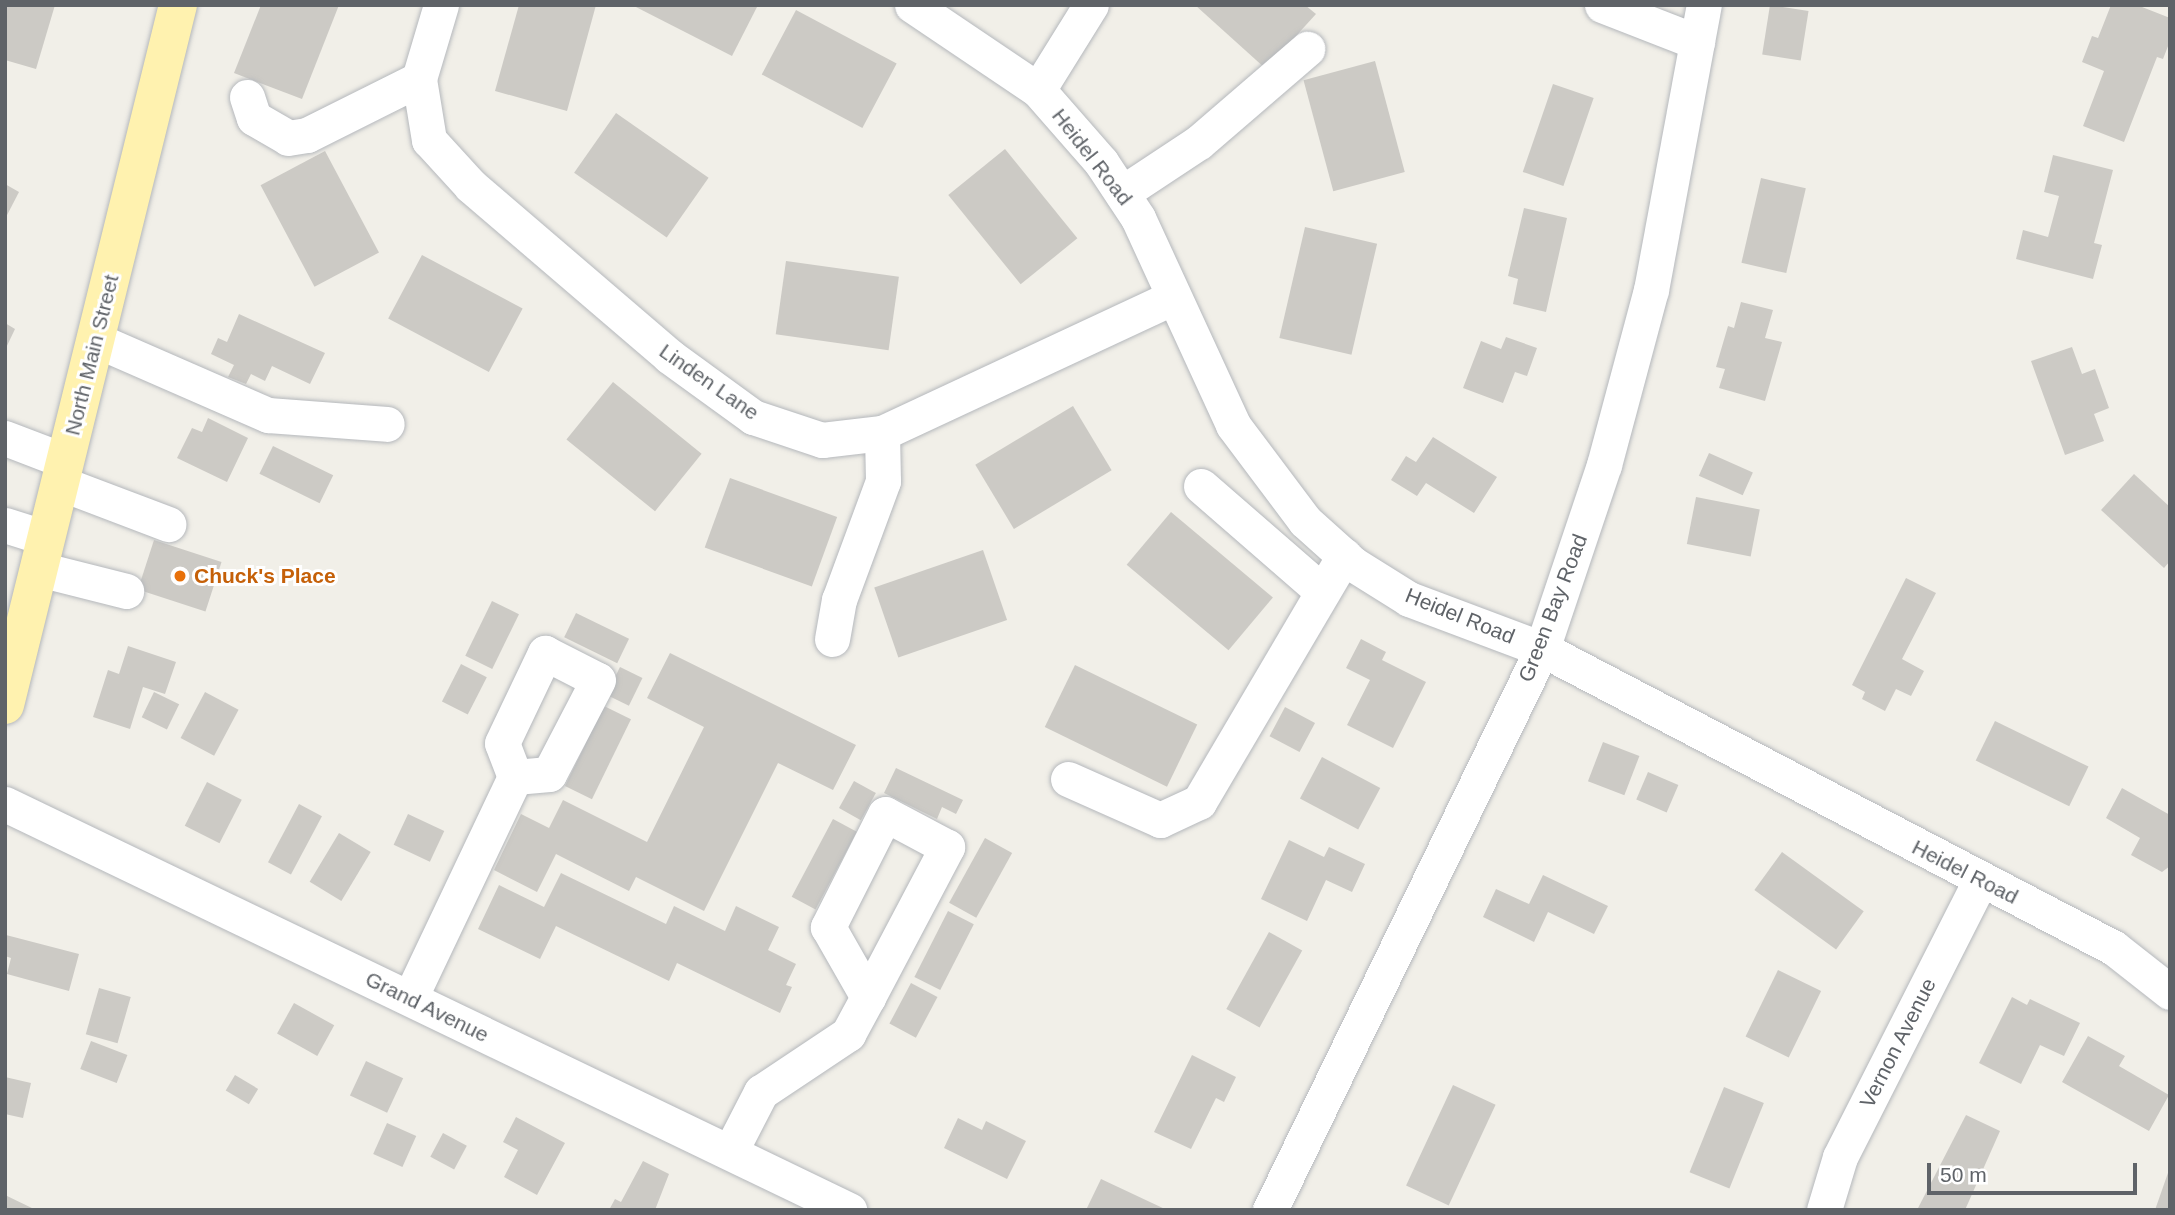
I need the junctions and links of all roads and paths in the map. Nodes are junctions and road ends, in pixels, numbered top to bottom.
1 (178, 5) edge
2 (441, 5) edge
3 (912, 5) edge
4 (1091, 5) edge
5 (1602, 5) edge
6 (1704, 5) edge
7 (1697, 42) junction
8 (1307, 49) dead end
9 (419, 79) junction
10 (1038, 90) junction
11 (247, 97) dead end
12 (1122, 193) junction
13 (1172, 298) junction
14 (96, 340) junction
15 (387, 424) dead end
16 (882, 433) junction
17 (5, 439) edge
18 (63, 472) junction
19 (1201, 486) dead end
20 (168, 524) dead end
21 (5, 525) edge
22 (43, 553) junction
23 (1344, 556) junction
24 (126, 591) dead end
25 (1322, 591) junction
26 (832, 639) dead end
27 (1542, 649) junction
28 (5, 705) edge
29 (515, 777) dead end
30 (1068, 779) dead end
31 (5, 804) edge
32 (1980, 881) junction
33 (2170, 992) edge
34 (868, 997) junction
35 (410, 998) junction
36 (730, 1152) junction
37 (849, 1210) edge
38 (1270, 1210) edge
39 (1825, 1210) edge

1 - 14 main road, North Main Street
2 - 9 street, Linden Lane
3 - 10 street, Heidel Road
4 - 10 street
5 - 7 street
6 - 7 street, Green Bay Road
7 - 27 street, Green Bay Road
8 - 12 street
9 - 11 street
9 - 16 street, Linden Lane
10 - 12 street, Heidel Road
12 - 13 street, Heidel Road
13 - 16 street, Linden Lane
13 - 23 street, Heidel Road
14 - 15 street
14 - 18 main road, North Main Street
16 - 26 street
17 - 18 street
18 - 20 street
18 - 22 main road, North Main Street
19 - 25 street
21 - 22 street
22 - 24 street
22 - 28 main road, North Main Street
23 - 25 street
23 - 27 street, Heidel Road
25 - 30 street
27 - 32 street, Heidel Road
27 - 38 street, Green Bay Road
29 - 35 street
31 - 35 street, Grand Avenue
32 - 33 street, Heidel Road
32 - 39 street, Vernon Avenue
34 - 34 street
34 - 36 street
35 - 36 street, Grand Avenue
36 - 37 street, Grand Avenue

